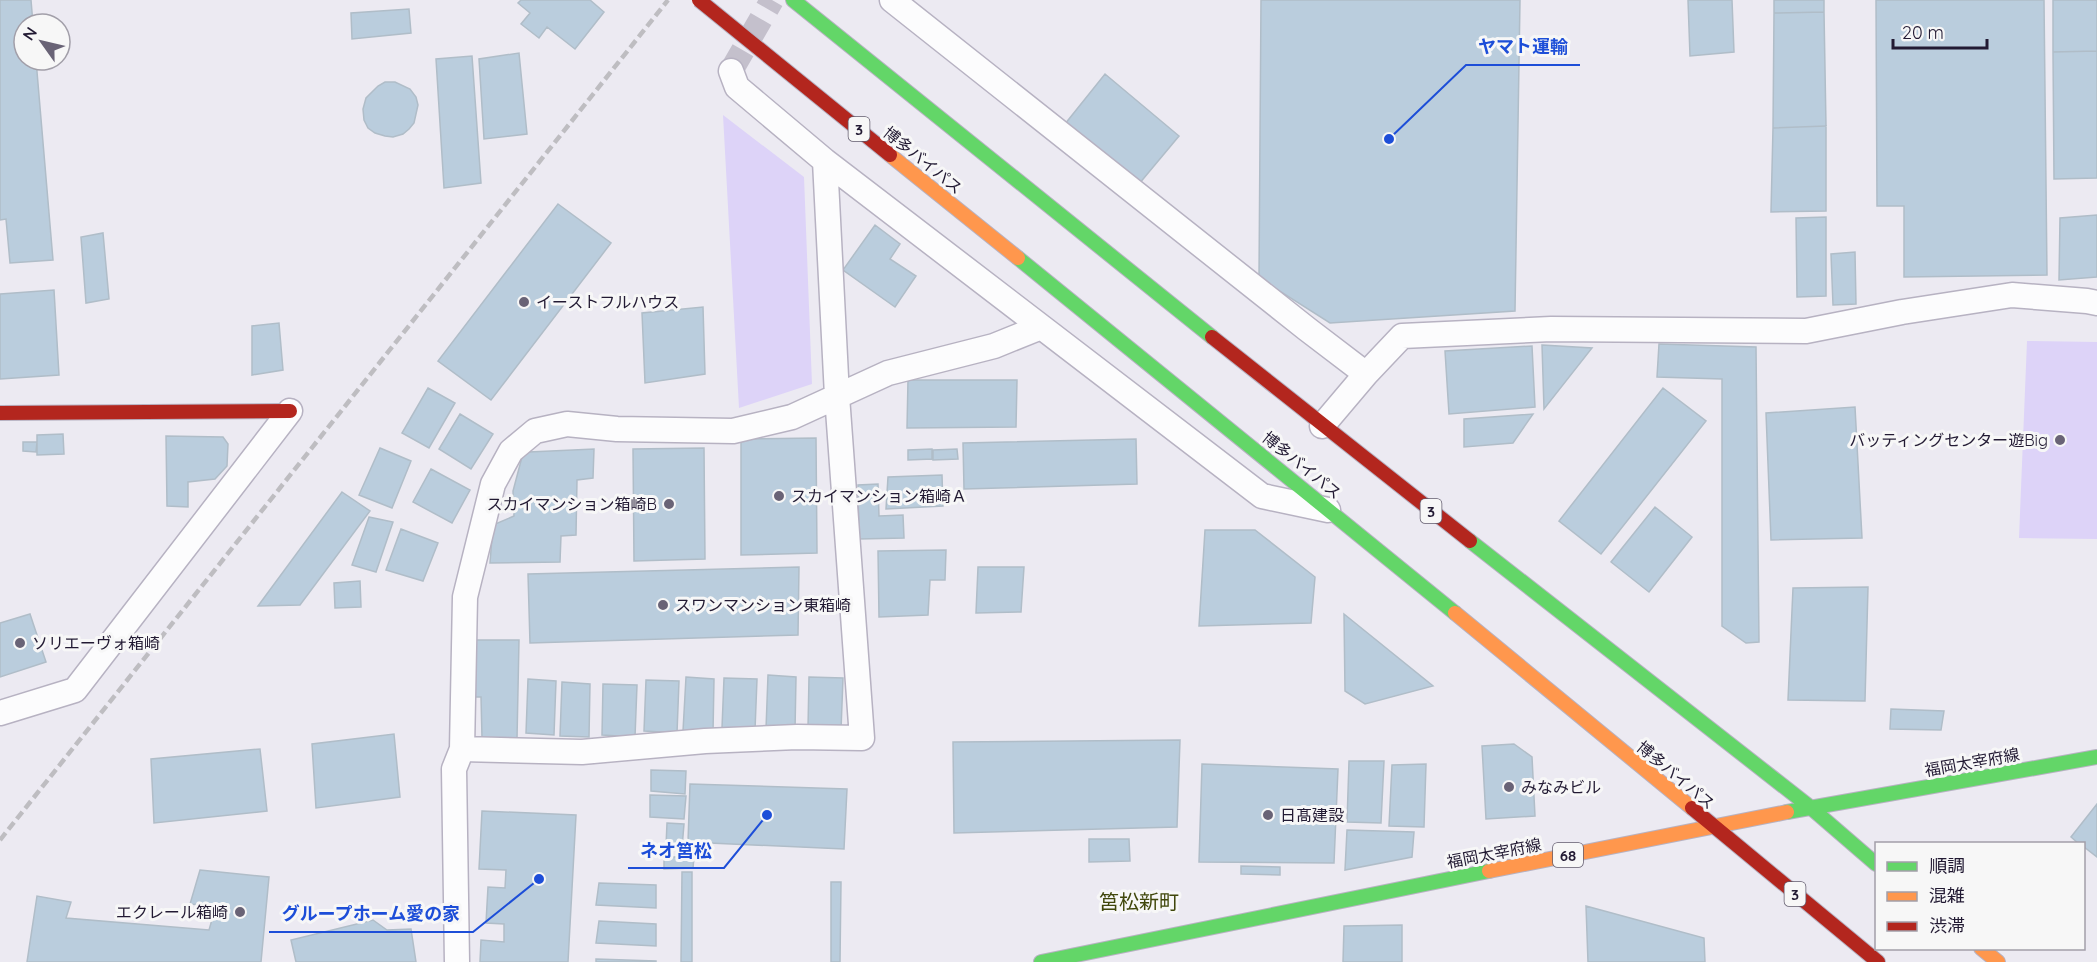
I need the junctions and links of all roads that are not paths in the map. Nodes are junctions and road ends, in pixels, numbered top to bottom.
1 (699, 0) edge
2 (793, 0) edge
3 (892, 0) edge
4 (731, 71) dead end
5 (825, 161) junction
6 (2097, 303) edge
7 (1041, 327) junction
8 (1366, 374) junction
9 (837, 396) junction
10 (290, 411) joint
11 (0, 413) edge
12 (1322, 426) junction
13 (1333, 512) junction
14 (0, 713) edge
15 (462, 749) junction
16 (2097, 757) edge
17 (1810, 807) junction
18 (1712, 826) junction
19 (1875, 863) edge
20 (1983, 950) edge
21 (457, 962) edge
22 (1041, 962) edge
23 (1878, 962) edge
24 (1998, 962) edge

1 - 13 main road, 博多バイパス / 3, bridge
2 - 12 main road, 3
3 - 8 street
4 - 5 street
5 - 7 street
5 - 9 street
6 - 8 street
7 - 9 street
7 - 13 street
8 - 12 street
9 - 15 street
9 - 15 street
10 - 11 main road
10 - 14 street
12 - 17 main road, 3
13 - 18 main road, 博多バイパス / 3
15 - 21 street
16 - 17 main road, 福岡太宰府線 / 68
17 - 18 main road, 福岡太宰府線 / 68
17 - 19 main road, 3
18 - 22 main road, 福岡太宰府線 / 68
18 - 23 main road, 博多バイパス / 3
20 - 24 main road

